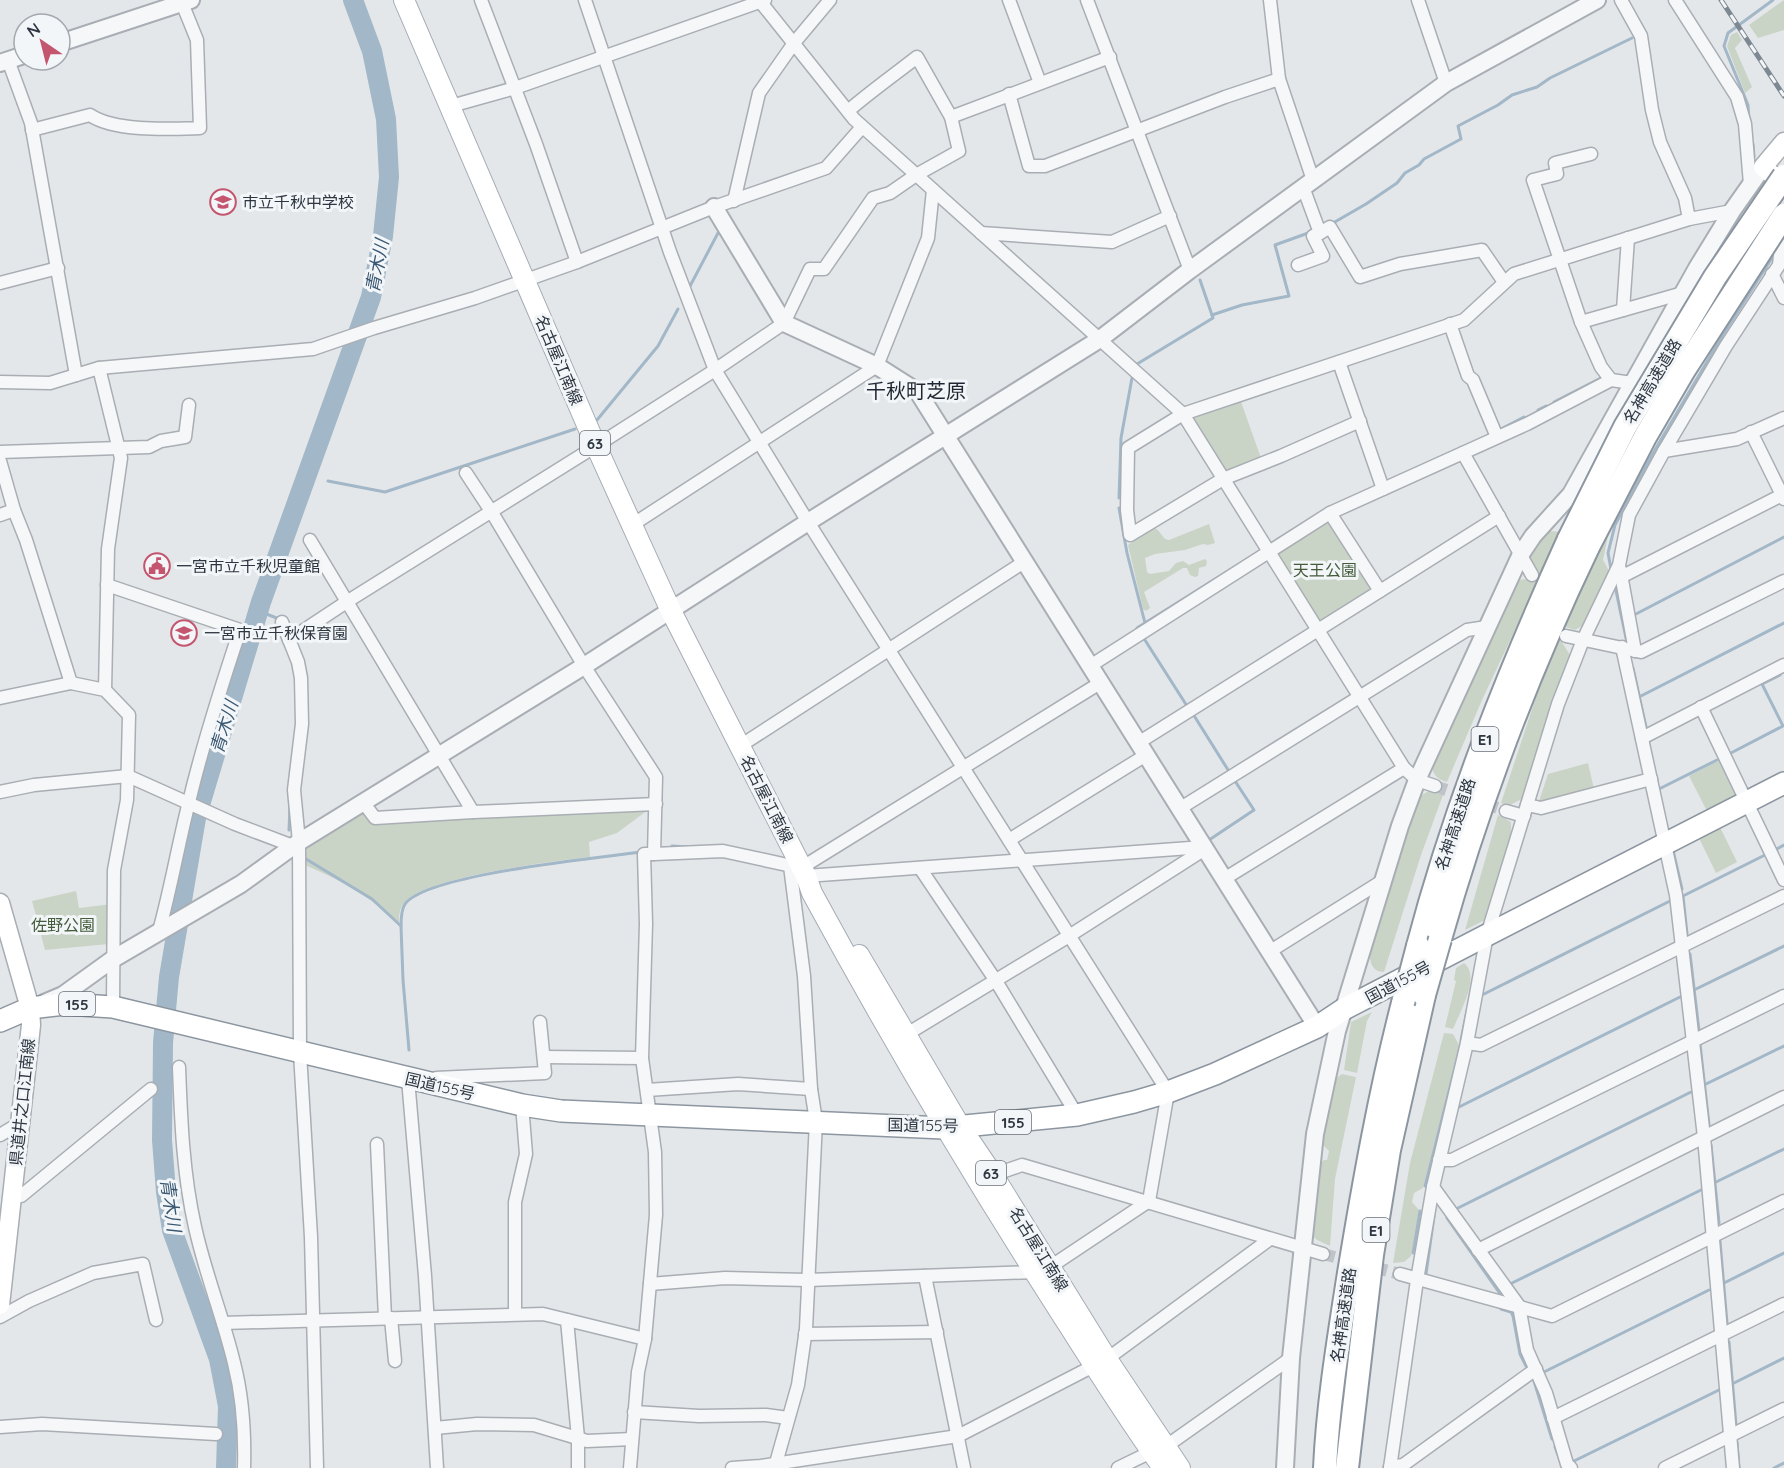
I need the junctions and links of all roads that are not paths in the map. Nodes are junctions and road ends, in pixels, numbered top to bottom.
1 (405, 0) edge
2 (481, 0) edge
3 (585, 0) edge
4 (830, 0) edge
5 (1009, 0) edge
6 (1087, 0) edge
7 (1270, 0) edge
8 (1418, 0) edge
9 (1597, 0) edge
10 (1621, 0) edge
11 (1675, 0) edge
12 (762, 1) edge
13 (180, 2) edge
14 (72, 39) edge
15 (794, 43) junction
16 (604, 57) junction
17 (1110, 57) junction
18 (4, 62) edge
19 (1279, 79) junction
20 (1040, 83) junction
21 (1446, 83) junction
22 (515, 88) junction
23 (1009, 94) junction
24 (451, 106) junction
25 (848, 111) junction
26 (951, 117) junction
27 (862, 126) junction
28 (32, 130) junction
29 (1136, 130) junction
30 (1784, 142) edge
31 (1591, 154) dead end
32 (1774, 171) edge
33 (916, 175) junction
34 (1308, 183) junction
35 (1750, 184) junction
36 (1784, 185) edge
37 (933, 190) junction
38 (734, 201) junction
39 (714, 207) junction
40 (1731, 212) junction
41 (1784, 215) edge
42 (1170, 216) junction
43 (1689, 219) junction
44 (662, 228) junction
45 (1320, 232) junction
46 (981, 233) junction
47 (1628, 238) junction
48 (1784, 242) edge
49 (1560, 260) junction
50 (577, 262) junction
51 (1298, 265) dead end
52 (58, 268) junction
53 (1698, 268) junction
54 (1190, 270) junction
55 (1772, 274) junction
56 (524, 279) junction
57 (1504, 282) junction
58 (0, 283) edge
59 (1683, 293) junction
60 (1784, 298) edge
61 (1747, 301) junction
62 (1623, 310) junction
63 (1581, 322) junction
64 (784, 323) junction
65 (1450, 324) junction
66 (1100, 339) junction
67 (1339, 362) junction
68 (877, 366) junction
69 (99, 368) junction
70 (715, 370) junction
71 (76, 375) junction
72 (1611, 380) junction
73 (0, 382) edge
74 (1632, 383) junction
75 (189, 405) dead end
76 (1183, 414) junction
77 (1784, 418) edge
78 (1360, 421) junction
79 (1609, 424) junction
80 (1751, 432) junction
81 (945, 436) junction
82 (1497, 437) junction
83 (760, 443) junction
84 (596, 446) junction
85 (118, 447) junction
86 (0, 452) edge
87 (1659, 452) junction
88 (1463, 453) junction
89 (0, 461) edge
90 (466, 473) dead end
91 (1223, 479) junction
92 (1383, 489) junction
93 (1783, 497) edge
94 (14, 510) junction
95 (491, 511) junction
96 (1330, 513) junction
97 (0, 515) edge
98 (1499, 516) junction
99 (808, 522) junction
100 (632, 525) junction
101 (310, 540) dead end
102 (1578, 543) junction
103 (1269, 552) junction
104 (1521, 555) junction
105 (1024, 562) junction
106 (1620, 571) junction
107 (1532, 574) dead end
108 (1784, 581) edge
109 (107, 585) junction
110 (1380, 591) junction
111 (348, 601) junction
112 (671, 611) junction
113 (282, 622) dead end
114 (1487, 627) junction
115 (1318, 630) junction
116 (1566, 636) dead end
117 (289, 640) junction
118 (1584, 640) junction
119 (1622, 647) junction
120 (889, 648) junction
121 (1635, 651) junction
122 (1784, 665) edge
123 (584, 666) junction
124 (1090, 666) junction
125 (71, 683) junction
126 (1100, 683) junction
127 (105, 690) junction
128 (1360, 696) junction
129 (0, 698) edge
130 (1701, 708) junction
131 (1642, 738) junction
132 (740, 746) junction
133 (1142, 749) junction
134 (440, 754) junction
135 (964, 768) junction
136 (1404, 768) junction
137 (128, 776) junction
138 (1651, 779) junction
139 (1417, 780) junction
140 (1784, 783) edge
141 (1435, 786) tunnel mouth
142 (0, 792) edge
143 (363, 802) junction
144 (1746, 802) junction
145 (188, 803) junction
146 (656, 804) junction
147 (1179, 809) junction
148 (1525, 810) junction
149 (473, 812) junction
150 (1506, 812) tunnel mouth
151 (1009, 840) junction
152 (296, 844) junction
153 (1665, 844) junction
154 (1205, 849) junction
155 (654, 854) junction
156 (1022, 860) junction
157 (920, 868) junction
158 (799, 870) junction
159 (1224, 879) junction
160 (1784, 880) edge
161 (1382, 881) junction
162 (1784, 896) edge
163 (0, 903) edge
164 (162, 930) junction
165 (1487, 934) junction
166 (1069, 936) junction
167 (1682, 946) junction
168 (1269, 952) junction
169 (113, 959) junction
170 (996, 981) junction
171 (1784, 996) edge
172 (113, 1006) junction
173 (30, 1008) junction
174 (1344, 1009) junction
175 (0, 1021) edge
176 (540, 1022) dead end
177 (1317, 1027) junction
178 (907, 1034) junction
179 (1693, 1041) junction
180 (1467, 1043) junction
181 (300, 1053) junction
182 (544, 1057) junction
183 (642, 1058) junction
184 (179, 1067) dead end
185 (408, 1079) junction
186 (151, 1089) dead end
187 (812, 1089) junction
188 (647, 1090) junction
189 (1168, 1092) junction
190 (1784, 1097) edge
191 (522, 1106) junction
192 (649, 1115) junction
193 (1077, 1115) junction
194 (816, 1121) junction
195 (20, 1123) junction
196 (952, 1127) junction
197 (0, 1135) edge
198 (1704, 1137) junction
199 (377, 1144) dead end
200 (1439, 1160) junction
201 (993, 1175) junction
202 (1433, 1187) junction
203 (12, 1198) junction
204 (1149, 1201) junction
205 (1784, 1201) edge
206 (1713, 1236) junction
207 (1270, 1239) junction
208 (1302, 1248) junction
209 (1478, 1250) junction
210 (1323, 1254) tunnel mouth
211 (1042, 1269) junction
212 (1400, 1274) tunnel mouth
213 (925, 1276) junction
214 (808, 1280) junction
215 (1417, 1280) junction
216 (650, 1284) junction
217 (1784, 1304) edge
218 (0, 1305) edge
219 (1519, 1306) junction
220 (515, 1314) junction
221 (0, 1317) edge
222 (428, 1317) junction
223 (388, 1318) junction
224 (156, 1320) dead end
225 (567, 1320) junction
226 (314, 1321) junction
227 (223, 1323) junction
228 (937, 1332) junction
229 (805, 1334) junction
230 (1721, 1335) junction
231 (645, 1339) junction
232 (1291, 1358) junction
233 (395, 1361) dead end
234 (1101, 1362) junction
235 (1536, 1369) junction
236 (1784, 1409) edge
237 (634, 1412) junction
238 (788, 1418) junction
239 (1553, 1418) junction
240 (0, 1426) edge
241 (435, 1428) junction
242 (216, 1434) dead end
243 (958, 1436) junction
244 (1730, 1436) junction
245 (578, 1438) junction
246 (632, 1439) junction
247 (1158, 1450) junction
248 (776, 1463) junction
249 (761, 1467) edge
250 (1390, 1467) edge
251 (244, 1468) edge
252 (317, 1468) edge
253 (437, 1468) edge
254 (578, 1468) edge
255 (630, 1468) edge
256 (732, 1468) edge
257 (964, 1468) edge
258 (1118, 1468) edge
259 (1163, 1468) edge
260 (1180, 1468) edge
261 (1285, 1468) edge
262 (1325, 1468) edge
263 (1347, 1468) edge
264 (1571, 1468) edge
265 (1665, 1468) edge
266 (1733, 1468) edge

1 - 24 main road, 名古屋江南線 / 63
2 - 22 street
3 - 16 street
4 - 15 street
5 - 20 street
6 - 17 street
7 - 19 street
8 - 21 street
9 - 21 street
10 - 43 street
11 - 35 street
12 - 15 street
12 - 16 street
13 - 14 street
13 - 28 street
15 - 25 street
15 - 38 street
16 - 22 street
16 - 44 street
17 - 20 street
17 - 29 street
18 - 28 street
19 - 29 street
19 - 34 street
20 - 23 street
21 - 34 street
22 - 24 street
22 - 50 street
23 - 26 street
23 - 29 street
24 - 56 main road, 名古屋江南線 / 63
25 - 26 street
25 - 27 street
26 - 33 street
27 - 33 street
27 - 38 street
28 - 52 street
29 - 42 street
30 - 32 main road
31 - 49 street
32 - 35 street
32 - 36 main road
32 - 102 highway, 名神高速道路 / E1, bridge
33 - 37 street
33 - 64 street
34 - 45 street
34 - 54 street
35 - 40 street
37 - 46 street
37 - 68 street
38 - 39 street
39 - 44 street
39 - 64 street
40 - 43 street
40 - 53 street
41 - 102 highway, 名神高速道路 / E1, bridge
42 - 46 street
42 - 54 street
43 - 47 street
44 - 50 street
44 - 70 street
45 - 51 street
45 - 57 street
46 - 66 street
47 - 49 street
47 - 62 street
48 - 55 street
49 - 57 street
49 - 63 street
50 - 56 street
52 - 58 street
52 - 71 street
53 - 59 street
53 - 61 street
54 - 66 street
55 - 60 street
55 - 61 street
56 - 69 street
56 - 84 main road, 名古屋江南線 / 63
57 - 65 street
59 - 62 street
59 - 74 street
61 - 87 street
62 - 63 street
63 - 72 street
64 - 68 street
64 - 70 street
65 - 67 street
65 - 82 street
66 - 76 street
66 - 81 street
67 - 76 street
67 - 78 street
68 - 81 street
68 - 83 street
69 - 71 street
69 - 85 street
70 - 83 street
70 - 84 street
71 - 73 street
72 - 74 street
72 - 82 street
74 - 79 street
75 - 85 street
76 - 91 street
76 - 91 street
77 - 80 street
78 - 91 street
78 - 92 street
79 - 87 street
79 - 104 street
80 - 87 street
80 - 93 street
81 - 99 street
81 - 105 street
82 - 88 street
83 - 99 street
83 - 100 street
84 - 95 street
84 - 100 main road, 名古屋江南線 / 63
85 - 86 street
85 - 109 street
87 - 106 street
88 - 92 street
88 - 98 street
89 - 94 street
90 - 95 street
91 - 103 street
92 - 96 street
93 - 106 street
94 - 97 street
94 - 125 street
95 - 111 street
95 - 123 street
96 - 103 street
96 - 110 street
98 - 104 street
98 - 110 street
99 - 112 street
99 - 120 street
100 - 112 main road, 名古屋江南線 / 63
101 - 111 street
102 - 262 highway, 名神高速道路 / E1, bridge
102 - 263 highway, 名神高速道路 / E1, bridge
103 - 115 street
103 - 124 street
104 - 107 street
104 - 114 street
105 - 120 street
105 - 124 street
106 - 118 street
106 - 121 street
108 - 121 street
109 - 127 street
109 - 145 street
110 - 115 street
111 - 117 street
111 - 134 street
112 - 123 street
112 - 132 main road, 名古屋江南線 / 63
113 - 117 street
114 - 128 street
114 - 139 street
115 - 128 street
115 - 133 street
116 - 118 street
117 - 152 street
118 - 119 street
118 - 148 street
119 - 121 street
119 - 131 street
120 - 132 street
120 - 135 street
122 - 130 street
123 - 134 street
123 - 146 street
124 - 126 street
125 - 127 street
125 - 129 street
126 - 133 street
126 - 135 street
127 - 137 street
128 - 136 street
128 - 147 street
130 - 131 street
130 - 144 street
131 - 138 street
132 - 158 main road, 名古屋江南線 / 63
133 - 147 street
133 - 151 street
134 - 143 street
134 - 149 street
135 - 151 street
135 - 158 street
136 - 139 street
136 - 159 street
137 - 142 street
137 - 145 street
137 - 169 street
138 - 148 street
138 - 153 street
139 - 141 street
139 - 161 street
140 - 144 highway, 国道155号 / 155
143 - 149 street
143 - 152 street
144 - 153 highway, 国道155号 / 155
144 - 160 street
145 - 152 street
145 - 164 street
146 - 149 street
146 - 155 street
147 - 154 street
148 - 150 street
148 - 165 street
151 - 156 street
152 - 164 street
152 - 181 street
153 - 165 highway, 国道155号 / 155
153 - 167 street
154 - 156 street
154 - 159 street
154 - 166 street
155 - 158 street
155 - 183 street
156 - 157 street
156 - 166 street
157 - 158 street
157 - 170 street
158 - 178 main road, 名古屋江南線 / 63
158 - 187 street
158 - 196 main road, 名古屋江南線 / 63
159 - 168 street
161 - 168 street
161 - 174 street
162 - 167 street
163 - 173 main road, 県道井之口江南線
164 - 169 street
165 - 174 highway, 国道155号 / 155
165 - 180 street
166 - 170 street
166 - 189 street
167 - 179 street
167 - 180 street
168 - 177 street
169 - 172 street
169 - 173 street
170 - 178 street
170 - 193 street
171 - 179 street
172 - 173 highway, 国道155号 / 155
172 - 181 highway, 国道155号 / 155
173 - 175 highway, 国道155号 / 155
173 - 195 main road, 県道井之口江南線
174 - 177 highway, 国道155号 / 155
174 - 208 street
176 - 182 street
177 - 189 highway, 国道155号 / 155
178 - 196 main road, 名古屋江南線 / 63
179 - 198 street
179 - 200 street
180 - 200 street
181 - 185 highway, 国道155号 / 155
181 - 226 street
182 - 183 street
182 - 185 street
183 - 188 street
184 - 227 street
185 - 191 highway, 国道155号 / 155
185 - 222 street
186 - 203 street
187 - 188 street
187 - 194 street
188 - 192 street
189 - 193 highway, 国道155号 / 155
189 - 204 street
190 - 198 street
191 - 192 highway, 国道155号 / 155
191 - 220 street
192 - 194 highway, 国道155号 / 155
192 - 216 street
193 - 196 highway, 国道155号 / 155
194 - 196 highway, 国道155号 / 155
194 - 214 street
195 - 197 street
195 - 203 main road, 県道井之口江南線
196 - 201 main road, 名古屋江南線 / 63
196 - 211 main road, 名古屋江南線 / 63
198 - 206 street
198 - 209 street
199 - 223 street
200 - 202 street
201 - 204 street
201 - 211 main road, 名古屋江南線 / 63
202 - 209 street
202 - 215 street
203 - 218 main road, 県道井之口江南線
204 - 207 street
204 - 211 street
205 - 206 street
206 - 219 street
206 - 230 street
207 - 208 street
207 - 234 street
208 - 210 street
208 - 232 street
209 - 219 street
211 - 213 street
211 - 234 main road, 名古屋江南線 / 63
212 - 215 street
213 - 214 street
213 - 228 street
214 - 216 street
214 - 229 street
215 - 219 street
215 - 250 street
216 - 231 street
217 - 230 street
219 - 235 street
220 - 222 street
220 - 225 street
221 - 224 street
222 - 223 street
222 - 241 street
223 - 226 street
223 - 233 street
225 - 231 street
225 - 245 street
226 - 227 street
226 - 252 street
227 - 251 street
228 - 229 street
228 - 243 street
229 - 238 street
230 - 239 street
230 - 244 street
231 - 237 street
232 - 247 street
232 - 261 street
234 - 243 street
234 - 247 main road, 名古屋江南線 / 63
235 - 239 street
235 - 250 street
236 - 244 street
237 - 238 street
237 - 246 street
238 - 248 street
239 - 264 street
240 - 242 street
241 - 245 street
241 - 253 street
243 - 248 street
243 - 257 street
244 - 265 street
244 - 266 street
245 - 246 street
245 - 254 street
246 - 255 street
247 - 258 street
247 - 259 main road, 名古屋江南線 / 63
247 - 260 main road, 名古屋江南線 / 63
248 - 249 street
249 - 256 street

